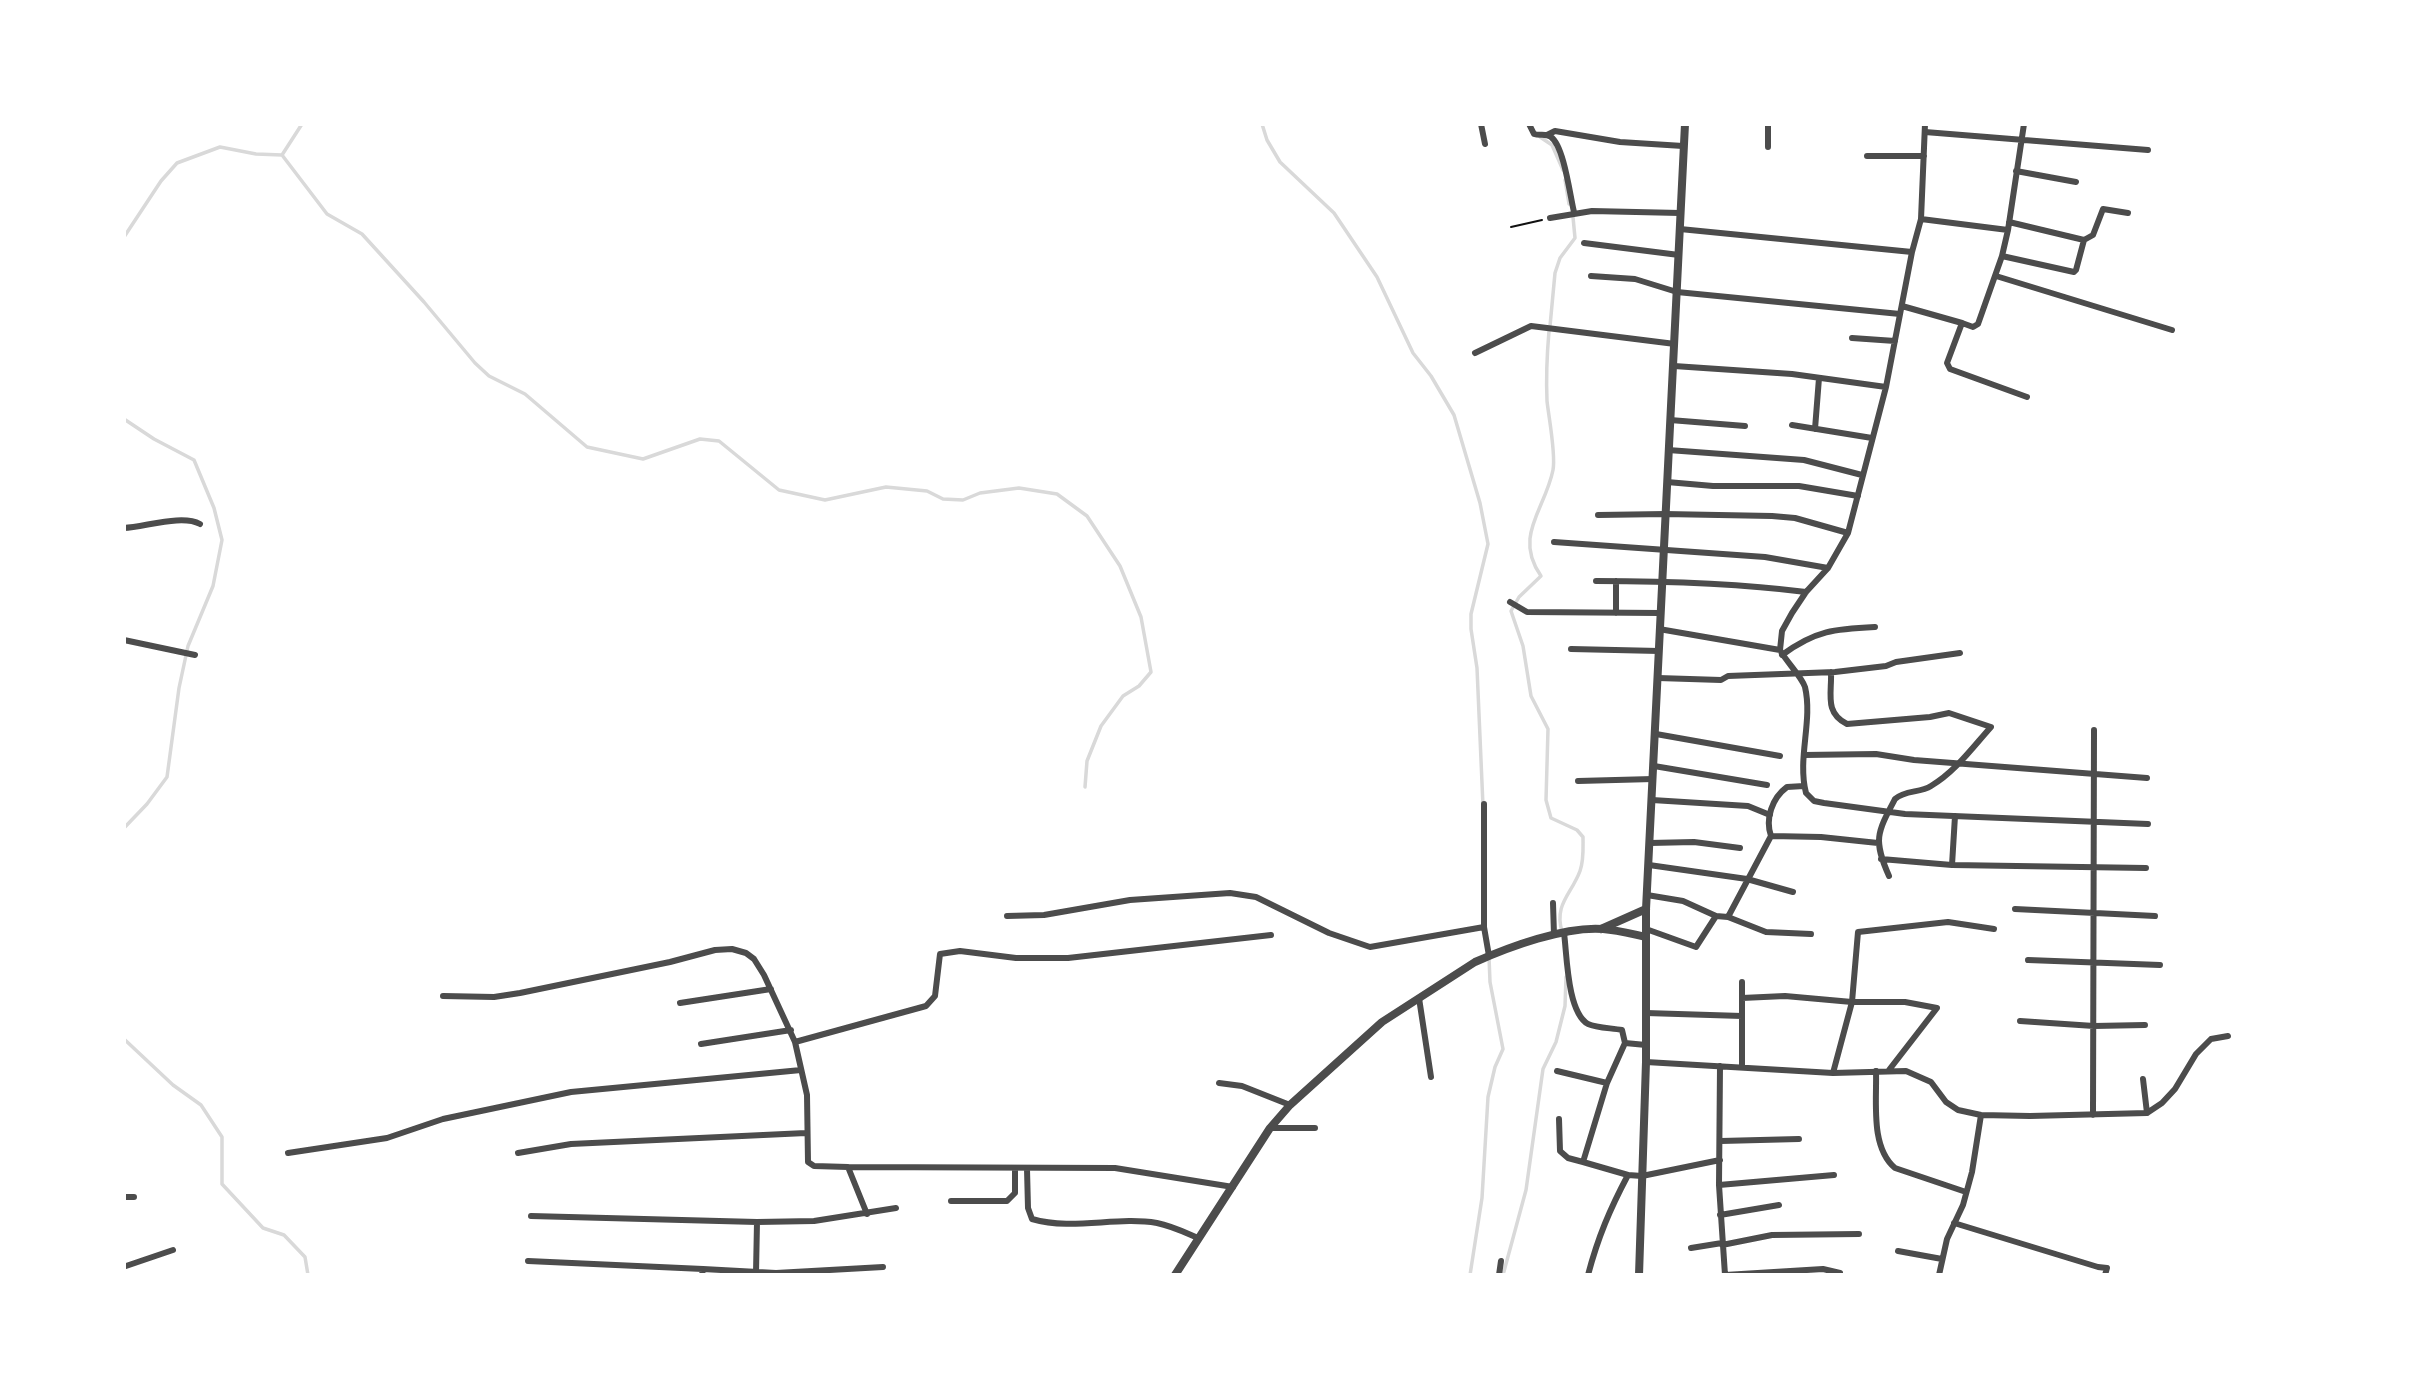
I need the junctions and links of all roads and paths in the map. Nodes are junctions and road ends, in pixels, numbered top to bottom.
1 (1481, 124) edge
2 (1529, 124) edge
3 (1685, 124) edge
4 (1768, 124) edge
5 (2024, 124) edge
6 (1925, 128) edge
7 (1547, 135) junction
8 (2022, 139) junction
9 (1485, 144) dead end
10 (1683, 146) junction
11 (1768, 147) dead end
12 (2148, 150) dead end
13 (1867, 156) dead end
14 (1924, 156) junction
15 (2017, 171) junction
16 (2076, 182) dead end
17 (1574, 212) junction
18 (1680, 213) junction
19 (2128, 213) dead end
20 (1550, 218) joint
21 (1921, 219) junction
22 (2009, 222) junction
23 (1511, 228) dead end
24 (1680, 229) junction
25 (2008, 230) junction
26 (2084, 240) junction
27 (1584, 243) dead end
28 (1912, 253) junction
29 (1679, 255) junction
30 (2002, 256) junction
31 (1591, 276) dead end
32 (1996, 276) junction
33 (1677, 292) junction
34 (1901, 310) junction
35 (1962, 323) junction
36 (2172, 330) dead end
37 (1852, 338) dead end
38 (1895, 341) junction
39 (1675, 344) junction
40 (1475, 353) dead end
41 (1674, 366) junction
42 (1819, 378) junction
43 (1886, 387) junction
44 (2028, 397) dead end
45 (1670, 420) junction
46 (1791, 425) dead end
47 (1745, 426) dead end
48 (1815, 429) junction
49 (1872, 438) junction
50 (1668, 450) junction
51 (1862, 475) junction
52 (1667, 482) junction
53 (1858, 496) junction
54 (1665, 514) junction
55 (1598, 515) dead end
56 (200, 524) dead end
57 (124, 528) edge
58 (1848, 533) junction
59 (1554, 542) dead end
60 (1663, 549) junction
61 (1828, 568) junction
62 (1661, 580) junction
63 (1595, 581) dead end
64 (1616, 581) junction
65 (1806, 592) junction
66 (1510, 602) dead end
67 (1616, 612) junction
68 (1660, 613) junction
69 (1875, 627) dead end
70 (1660, 629) junction
71 (124, 640) edge
72 (1572, 649) dead end
73 (1659, 650) junction
74 (1781, 652) junction
75 (1959, 653) dead end
76 (195, 654) dead end
77 (1831, 672) junction
78 (1796, 674) junction
79 (1658, 678) junction
80 (2094, 730) dead end
81 (1656, 734) junction
82 (1804, 755) junction
83 (1780, 756) dead end
84 (1957, 764) junction
85 (1654, 766) junction
86 (2094, 775) junction
87 (2147, 778) dead end
88 (1653, 779) junction
89 (1578, 781) dead end
90 (1767, 785) dead end
91 (1804, 786) junction
92 (1652, 800) junction
93 (1483, 804) dead end
94 (1889, 812) junction
95 (1767, 814) junction
96 (1955, 816) junction
97 (2095, 822) junction
98 (2148, 824) dead end
99 (1771, 836) junction
100 (1650, 843) junction
101 (1878, 843) junction
102 (1740, 848) dead end
103 (1881, 859) junction
104 (1649, 865) junction
105 (1952, 865) junction
106 (2095, 868) junction
107 (2146, 868) dead end
108 (1889, 876) dead end
109 (1747, 879) junction
110 (1793, 892) dead end
111 (1647, 895) junction
112 (1553, 903) dead end
113 (1646, 909) junction
114 (2015, 909) dead end
115 (2094, 914) junction
116 (1007, 916) dead end
117 (2155, 916) dead end
118 (1721, 917) junction
119 (1484, 927) junction
120 (1601, 929) junction
121 (1994, 929) dead end
122 (1564, 933) junction
123 (1646, 933) junction
124 (1811, 934) dead end
125 (1271, 935) dead end
126 (1554, 935) junction
127 (1488, 956) junction
128 (2028, 960) dead end
129 (2094, 963) junction
130 (2160, 965) dead end
131 (1742, 982) dead end
132 (771, 989) junction
133 (443, 996) dead end
134 (1419, 998) junction
135 (1742, 998) junction
136 (1852, 1002) junction
137 (680, 1003) dead end
138 (1646, 1013) junction
139 (1742, 1016) junction
140 (2020, 1021) dead end
141 (2145, 1025) dead end
142 (2094, 1026) junction
143 (791, 1030) junction
144 (2228, 1036) dead end
145 (795, 1042) junction
146 (1625, 1043) junction
147 (701, 1044) dead end
148 (1646, 1045) junction
149 (1646, 1062) junction
150 (1720, 1066) junction
151 (1742, 1067) junction
152 (802, 1070) junction
153 (1889, 1070) junction
154 (1557, 1071) dead end
155 (1876, 1071) junction
156 (1833, 1073) junction
157 (1431, 1077) dead end
158 (2143, 1079) dead end
159 (1220, 1083) dead end
160 (1607, 1083) junction
161 (1290, 1105) junction
162 (2147, 1113) junction
163 (1981, 1115) junction
164 (2093, 1115) junction
165 (1559, 1119) dead end
166 (1270, 1128) junction
167 (1315, 1128) dead end
168 (806, 1133) junction
169 (1799, 1139) dead end
170 (1721, 1141) junction
171 (288, 1153) dead end
172 (518, 1153) dead end
173 (1720, 1160) junction
174 (1583, 1162) junction
175 (848, 1167) junction
176 (1015, 1169) junction
177 (1027, 1169) junction
178 (1628, 1175) junction
179 (1834, 1175) dead end
180 (1642, 1176) junction
181 (1718, 1185) junction
182 (1233, 1187) junction
183 (1966, 1192) junction
184 (124, 1197) edge
185 (134, 1197) dead end
186 (951, 1200) dead end
187 (1779, 1205) dead end
188 (895, 1208) dead end
189 (867, 1214) junction
190 (1720, 1215) junction
191 (531, 1216) dead end
192 (757, 1222) junction
193 (1954, 1223) junction
194 (1859, 1234) dead end
195 (1198, 1238) junction
196 (1722, 1244) junction
197 (1691, 1248) dead end
198 (173, 1250) dead end
199 (1898, 1251) dead end
200 (1942, 1259) junction
201 (528, 1261) dead end
202 (1502, 1261) dead end
203 (125, 1264) edge
204 (883, 1267) dead end
205 (702, 1272) edge
206 (756, 1273) junction
207 (1840, 1273) dead end
208 (131, 1274) edge
209 (1175, 1275) edge
210 (1499, 1275) edge
211 (1588, 1275) edge
212 (1639, 1275) edge
213 (1939, 1275) edge
214 (2105, 1275) edge

1 - 9 street
2 - 7 street
3 - 10 street
4 - 11 street
5 - 8 street
6 - 8 street
6 - 14 street
7 - 10 street
7 - 17 street
8 - 12 street
8 - 15 street
10 - 18 street
13 - 14 street
14 - 21 street
15 - 16 street
15 - 22 street
17 - 18 street
17 - 20 street
18 - 24 street
19 - 26 street
20 - 23 path
21 - 25 street
21 - 28 street
22 - 25 street
22 - 26 street
24 - 28 street
24 - 29 street
25 - 30 street
26 - 30 street
27 - 29 street
28 - 34 street
29 - 33 street
30 - 32 street
31 - 33 street
32 - 35 street
32 - 36 street
33 - 34 street
33 - 39 street
34 - 35 street
34 - 38 street
35 - 44 street
37 - 38 street
38 - 43 street
39 - 40 street
39 - 41 street
41 - 42 street
41 - 45 street
42 - 43 street
42 - 48 street
43 - 49 street
45 - 47 street
45 - 50 street
46 - 48 street
48 - 49 street
49 - 51 street
50 - 51 street
50 - 52 street
51 - 53 street
52 - 53 street
52 - 54 street
53 - 58 street
54 - 55 street
54 - 58 street
54 - 60 street
56 - 57 street
58 - 61 street
59 - 60 street
60 - 61 street
60 - 62 street
61 - 65 street
62 - 64 street
62 - 65 street
62 - 68 street
63 - 64 street
64 - 67 street
65 - 74 street
66 - 67 street
67 - 68 street
68 - 70 street
69 - 74 street
70 - 73 street
70 - 74 street
71 - 76 street
72 - 73 street
73 - 79 street
74 - 78 street
75 - 77 street
77 - 78 street
77 - 84 street
78 - 79 street
78 - 82 street
79 - 81 street
80 - 86 street
81 - 83 street
81 - 85 street
82 - 84 street
82 - 91 street
84 - 86 street
84 - 94 street
85 - 88 street
85 - 90 street
86 - 87 street
86 - 97 street
88 - 89 street
88 - 92 street
91 - 94 street
91 - 95 street
92 - 95 street
92 - 100 street
93 - 119 street
94 - 96 street
94 - 101 street
95 - 99 street
96 - 97 street
96 - 105 street
97 - 98 street
97 - 106 street
99 - 101 street
99 - 109 street
100 - 102 street
100 - 104 street
101 - 103 street
103 - 105 street
103 - 108 street
104 - 109 street
104 - 111 street
105 - 106 street
106 - 107 street
106 - 115 street
109 - 110 street
109 - 118 street
111 - 113 street
111 - 118 street
112 - 126 street
113 - 120 street
113 - 123 street
114 - 115 street
115 - 117 street
115 - 129 street
116 - 119 street
118 - 123 street
118 - 124 street
119 - 127 street
120 - 122 street
120 - 123 street
121 - 136 street
122 - 126 street
122 - 146 street
123 - 138 street
125 - 145 street
126 - 127 street
127 - 134 street
128 - 129 street
129 - 130 street
129 - 142 street
131 - 135 street
132 - 133 street
132 - 137 street
132 - 143 street
134 - 157 street
134 - 161 street
135 - 136 street
135 - 139 street
136 - 153 street
136 - 156 street
138 - 139 street
138 - 148 street
139 - 151 street
140 - 142 street
141 - 142 street
142 - 164 street
143 - 145 street
143 - 147 street
144 - 162 street
145 - 152 street
146 - 148 street
146 - 160 street
148 - 149 street
149 - 150 street
149 - 180 street
150 - 151 street
150 - 170 street
151 - 156 street
152 - 168 street
152 - 171 street
153 - 155 street
153 - 163 street
154 - 160 street
155 - 156 street
155 - 183 street
158 - 162 street
159 - 161 street
160 - 174 street
161 - 166 street
162 - 164 street
163 - 164 street
163 - 183 street
165 - 174 street
166 - 167 street
166 - 182 street
168 - 172 street
168 - 175 street
169 - 170 street
170 - 173 street
173 - 180 street
173 - 181 street
174 - 178 street
175 - 176 street
175 - 189 street
176 - 177 street
176 - 186 street
177 - 182 street
177 - 195 street
178 - 180 street
178 - 211 street
179 - 181 street
180 - 212 street
181 - 190 street
182 - 195 street
183 - 193 street
184 - 185 street
187 - 190 street
188 - 189 street
189 - 192 street
190 - 196 street
191 - 192 street
192 - 206 street
193 - 200 street
193 - 214 street
194 - 196 street
195 - 209 street
196 - 197 street
196 - 207 street
198 - 203 street
199 - 200 street
200 - 213 street
201 - 205 street
202 - 210 street
203 - 208 street
204 - 206 street
205 - 206 street

